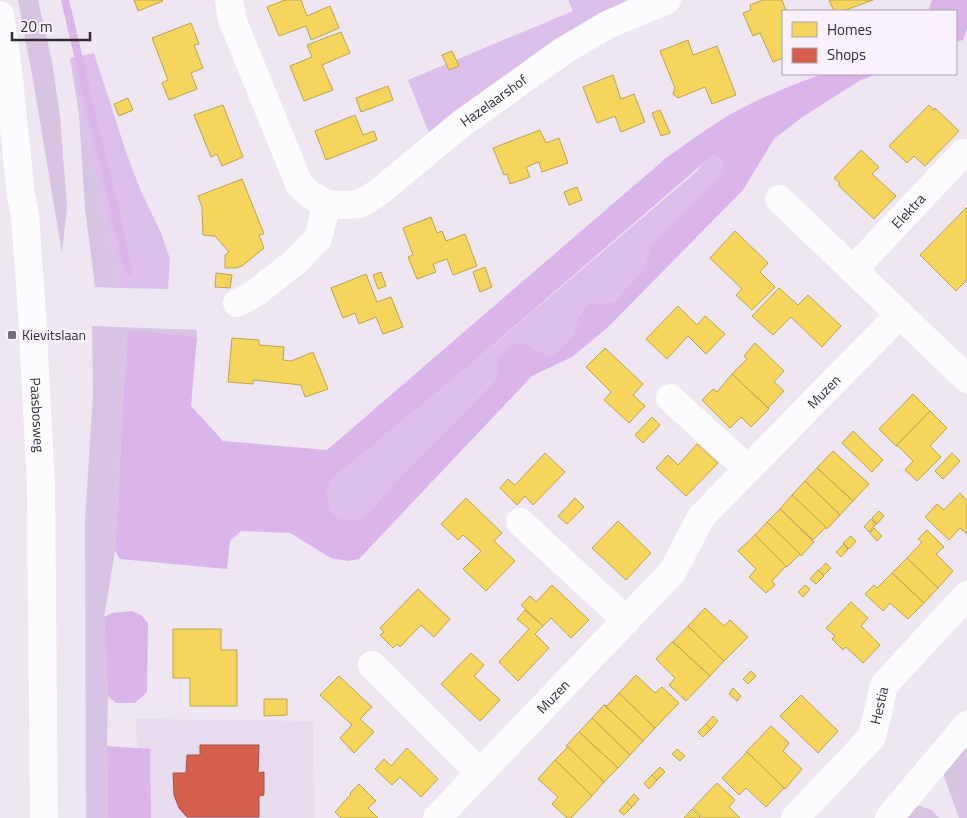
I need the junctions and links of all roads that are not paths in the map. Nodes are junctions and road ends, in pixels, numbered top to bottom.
1 (229, 0) edge
2 (667, 0) edge
3 (0, 15) edge
4 (963, 153) dead end
5 (11, 198) edge
6 (779, 199) dead end
7 (327, 204) junction
8 (853, 270) junction
9 (238, 303) dead end
10 (900, 314) junction
11 (967, 379) edge
12 (670, 398) dead end
13 (748, 469) junction
14 (520, 522) dead end
15 (967, 595) edge
16 (626, 620) junction
17 (372, 665) dead end
18 (967, 726) edge
19 (480, 773) junction
20 (44, 818) edge
21 (437, 818) edge
22 (795, 818) edge
23 (889, 818) edge

1 - 7 street
2 - 7 street, Hazelaarshof
3 - 5 street, Paasbosweg
4 - 8 street, Elektra
5 - 20 street, Paasbosweg
6 - 8 street
7 - 9 street
8 - 10 street
10 - 11 street
10 - 13 street, Muzen
12 - 13 street
13 - 16 street, Muzen
14 - 16 street
15 - 22 street, Hestia
16 - 19 street, Muzen
17 - 19 street
18 - 23 street
19 - 21 street, Muzen

